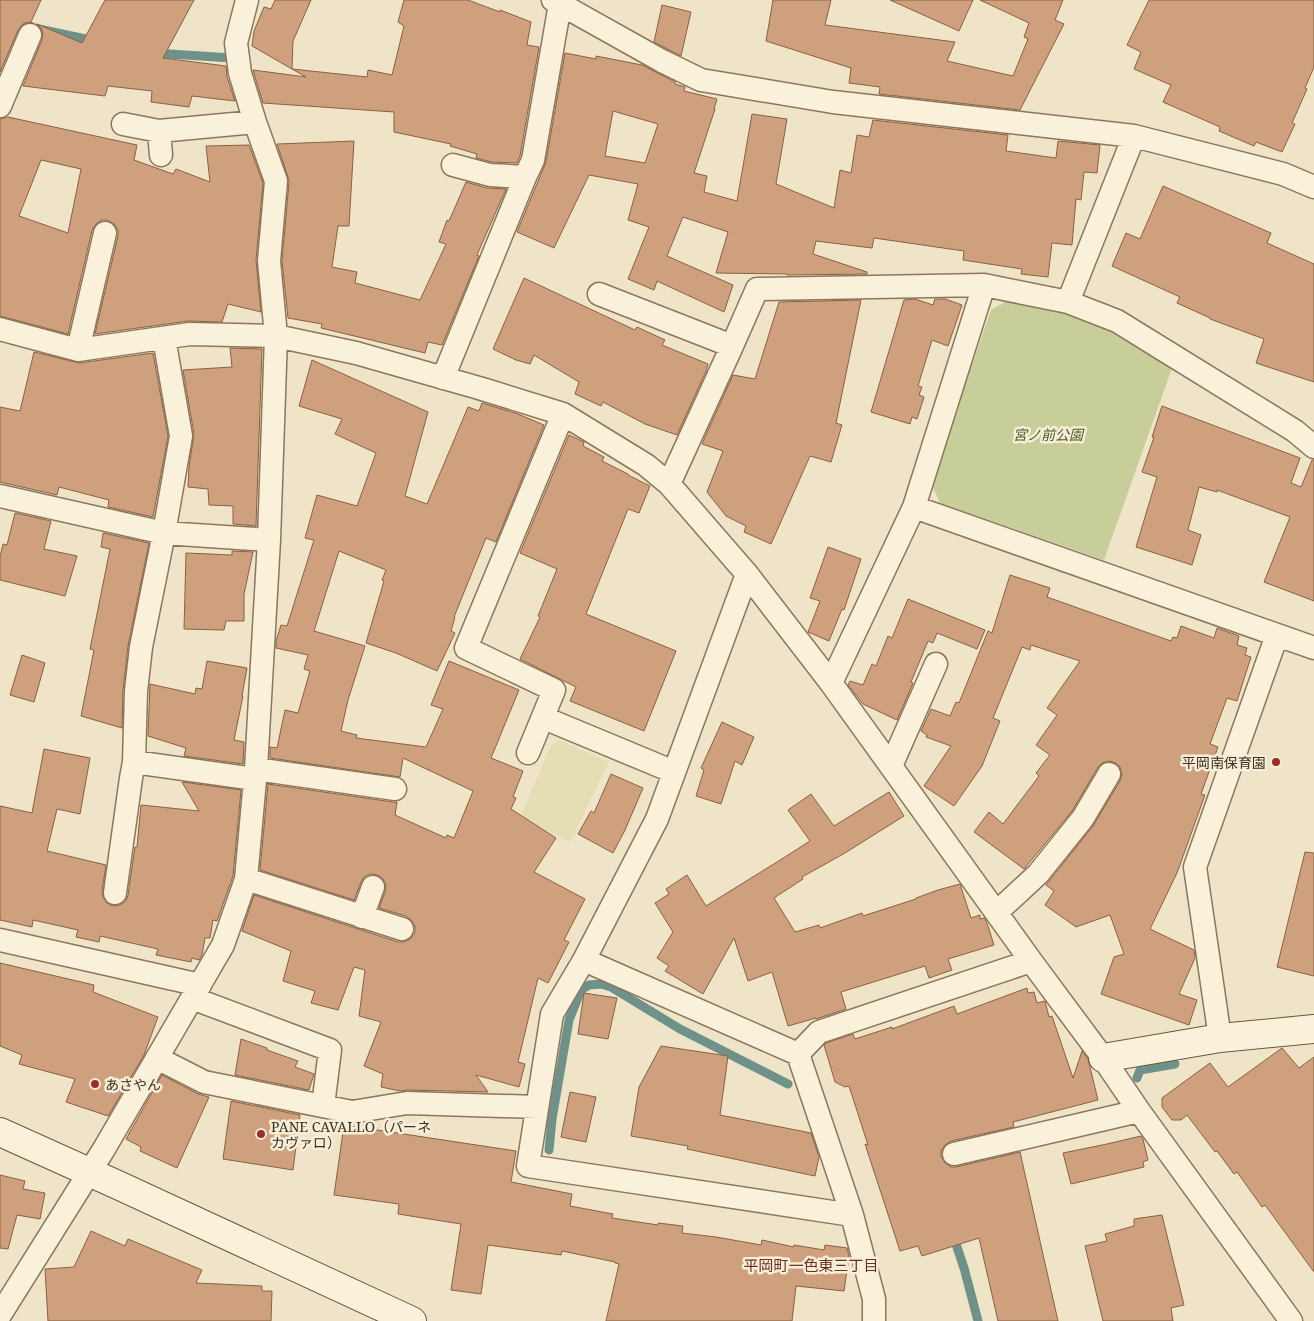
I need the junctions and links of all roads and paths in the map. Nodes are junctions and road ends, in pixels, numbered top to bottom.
1 (247, 0) edge
2 (556, 2) edge
3 (30, 35) dead end
4 (0, 106) edge
5 (255, 122) junction
6 (123, 124) dead end
7 (159, 131) junction
8 (1134, 136) junction
9 (161, 155) dead end
10 (452, 165) dead end
11 (525, 177) junction
12 (1314, 187) edge
13 (105, 232) dead end
14 (984, 285) junction
15 (599, 294) dead end
16 (1068, 302) junction
17 (0, 329) edge
18 (276, 336) junction
19 (164, 338) junction
20 (732, 346) junction
21 (78, 350) junction
22 (443, 378) junction
23 (563, 414) junction
24 (1314, 447) edge
25 (669, 484) junction
26 (0, 496) edge
27 (914, 507) junction
28 (164, 533) junction
29 (269, 540) junction
30 (747, 574) junction
31 (1277, 635) junction
32 (1314, 648) edge
33 (936, 664) dead end
34 (831, 683) junction
35 (544, 718) junction
36 (528, 753) dead end
37 (134, 762) junction
38 (891, 766) junction
39 (674, 772) junction
40 (256, 774) junction
41 (1109, 774) dead end
42 (395, 789) dead end
43 (246, 879) junction
44 (374, 887) dead end
45 (115, 892) dead end
46 (996, 912) junction
47 (362, 917) junction
48 (402, 929) dead end
49 (0, 940) edge
50 (584, 960) junction
51 (1032, 961) junction
52 (196, 992) junction
53 (1314, 1029) edge
54 (1220, 1038) junction
55 (798, 1054) junction
56 (157, 1058) junction
57 (1103, 1058) junction
58 (323, 1106) junction
59 (537, 1107) junction
60 (1139, 1111) junction
61 (0, 1132) edge
62 (954, 1154) dead end
63 (89, 1172) junction
64 (852, 1215) junction
65 (0, 1315) edge
66 (412, 1321) edge
67 (874, 1321) edge
68 (1291, 1321) edge

1 - 5 street
2 - 8 street
2 - 11 street
3 - 4 street
5 - 7 street
5 - 18 street
6 - 7 street
7 - 9 street
8 - 12 street
8 - 16 street
10 - 11 street
11 - 22 street
13 - 21 street
14 - 16 street
14 - 20 street
14 - 27 street
15 - 20 street
16 - 24 street
17 - 21 street
18 - 19 street
18 - 22 street
18 - 29 street
19 - 21 street
19 - 28 street
20 - 25 street
22 - 23 street
23 - 25 street
23 - 35 street
25 - 30 street
26 - 28 street
27 - 31 street
27 - 34 street
28 - 29 street
28 - 37 street
29 - 40 street
30 - 34 street
30 - 39 street
31 - 32 street
31 - 54 street
33 - 38 street
34 - 38 street
35 - 36 street
35 - 39 street
37 - 40 street
37 - 45 street
38 - 46 street
39 - 50 street
40 - 42 street
40 - 43 street
41 - 46 street
43 - 47 street
43 - 52 street
44 - 47 street
46 - 51 street
47 - 48 street
49 - 52 street
50 - 55 street
50 - 59 street
51 - 55 street
51 - 57 street
52 - 56 street
52 - 58 street
53 - 54 street
54 - 57 street
55 - 64 street
56 - 58 street
56 - 63 street
57 - 60 street
58 - 59 street
59 - 64 street
60 - 62 street
60 - 68 street
61 - 63 street
63 - 65 street
63 - 66 street
64 - 67 street

